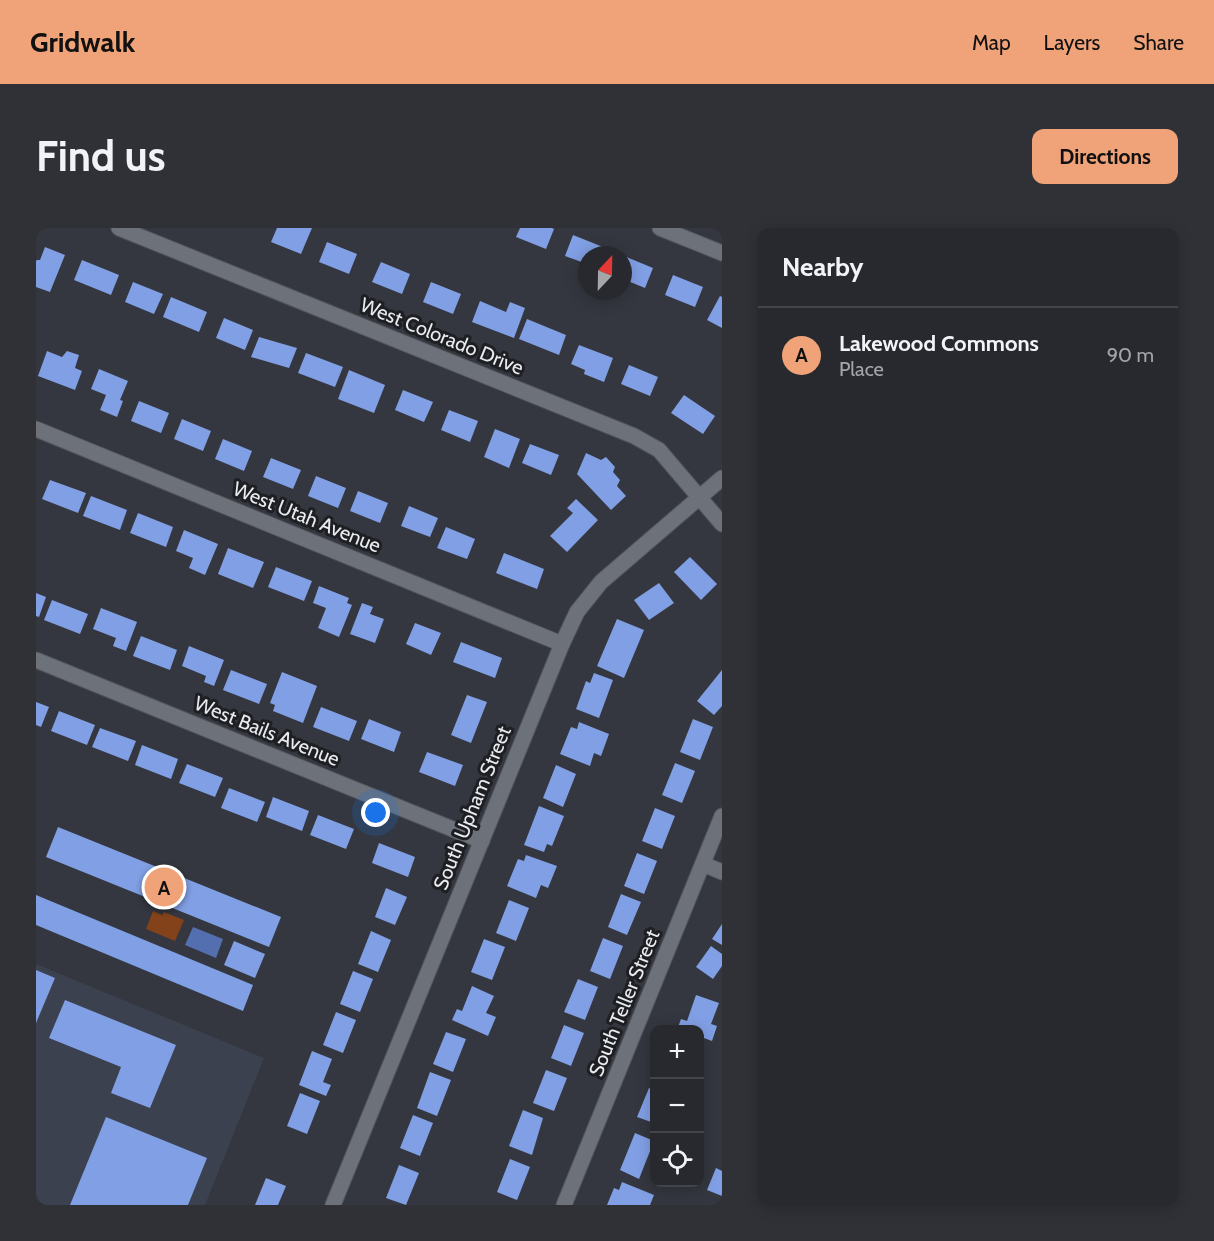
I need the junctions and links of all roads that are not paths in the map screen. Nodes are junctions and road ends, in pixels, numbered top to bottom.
1 (119, 228) edge
2 (660, 228) edge
3 (722, 253) edge
4 (36, 429) edge
5 (722, 478) edge
6 (699, 497) junction
7 (722, 524) edge
8 (562, 644) junction
9 (36, 660) edge
10 (722, 816) edge
11 (482, 841) junction
12 (703, 864) junction
13 (722, 872) edge
14 (333, 1205) edge
15 (564, 1205) edge

1 - 6 street, West Colorado Drive
2 - 3 street
4 - 8 street, West Utah Avenue
5 - 6 street, South Upham Street
6 - 7 street, West Colorado Drive
6 - 8 street, South Upham Street
8 - 11 street, South Upham Street
9 - 11 street, West Bails Avenue
10 - 12 street, South Teller Street
11 - 14 street, South Upham Street
12 - 13 street
12 - 15 street, South Teller Street

